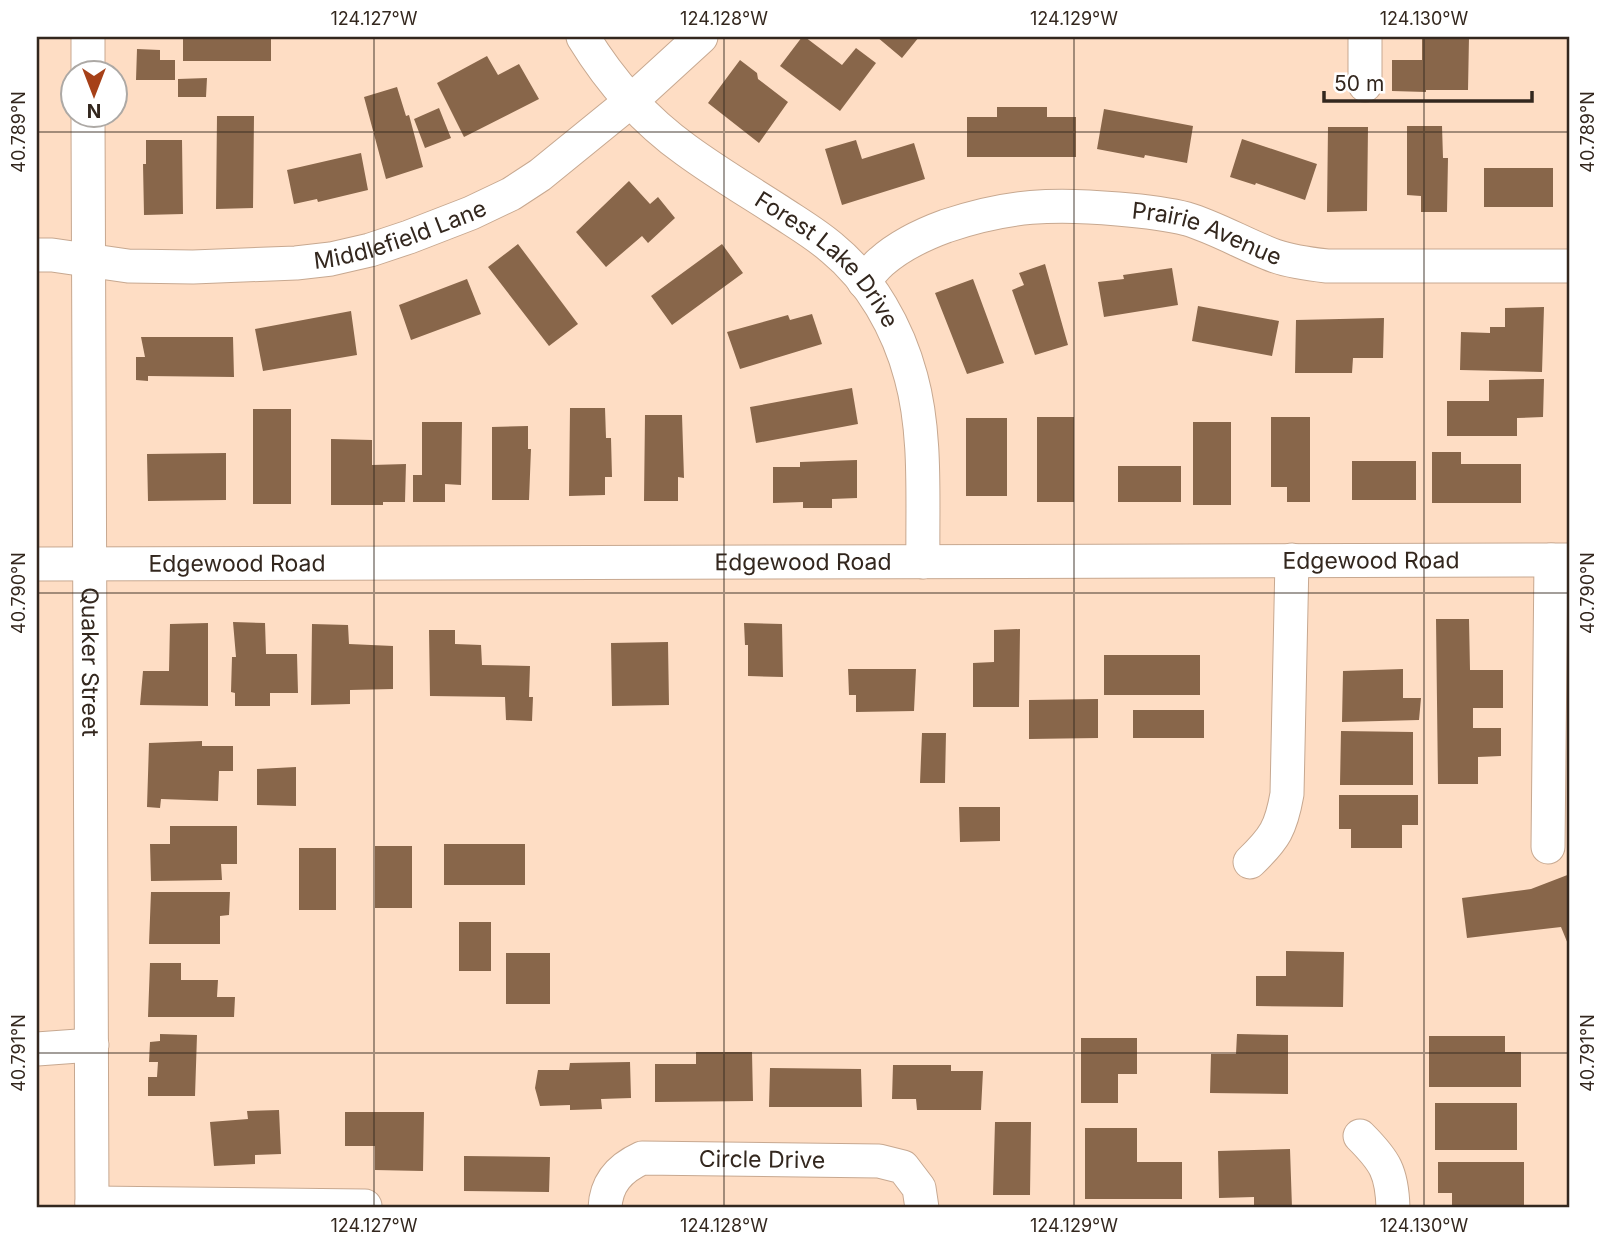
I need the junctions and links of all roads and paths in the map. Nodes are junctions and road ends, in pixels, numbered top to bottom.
1 (88, 37) edge
2 (583, 37) edge
3 (701, 37) edge
4 (1365, 37) edge
5 (88, 60) edge
6 (1365, 85) dead end
7 (631, 101) junction
8 (88, 130) edge
9 (37, 255) edge
10 (89, 260) junction
11 (1570, 267) edge
12 (864, 282) junction
13 (1561, 560) edge
14 (1292, 561) junction
15 (923, 562) junction
16 (37, 564) edge
17 (90, 564) junction
18 (1548, 846) dead end
19 (1250, 862) dead end
20 (92, 1045) junction
21 (37, 1049) edge
22 (1360, 1136) dead end
23 (92, 1205) edge
24 (365, 1206) dead end
25 (605, 1208) edge
26 (922, 1208) edge
27 (1393, 1208) edge

1 - 5 street
2 - 7 street, Forest Lake Drive
3 - 7 street, Middlefield Lane
4 - 6 street
7 - 10 street, Middlefield Lane
7 - 12 street, Forest Lake Drive
8 - 10 street, Quaker Street
9 - 10 street, Middlefield Lane
10 - 17 street, Quaker Street
11 - 12 street, Prairie Avenue
12 - 15 street, Forest Lake Drive
13 - 14 street, Edgewood Road
13 - 18 street
14 - 15 street, Edgewood Road
14 - 19 street
15 - 17 street, Edgewood Road
16 - 17 street, Edgewood Road
17 - 20 street, Quaker Street
20 - 21 street
20 - 23 street, Quaker Street
22 - 27 street
23 - 24 street
25 - 26 street, Circle Drive

